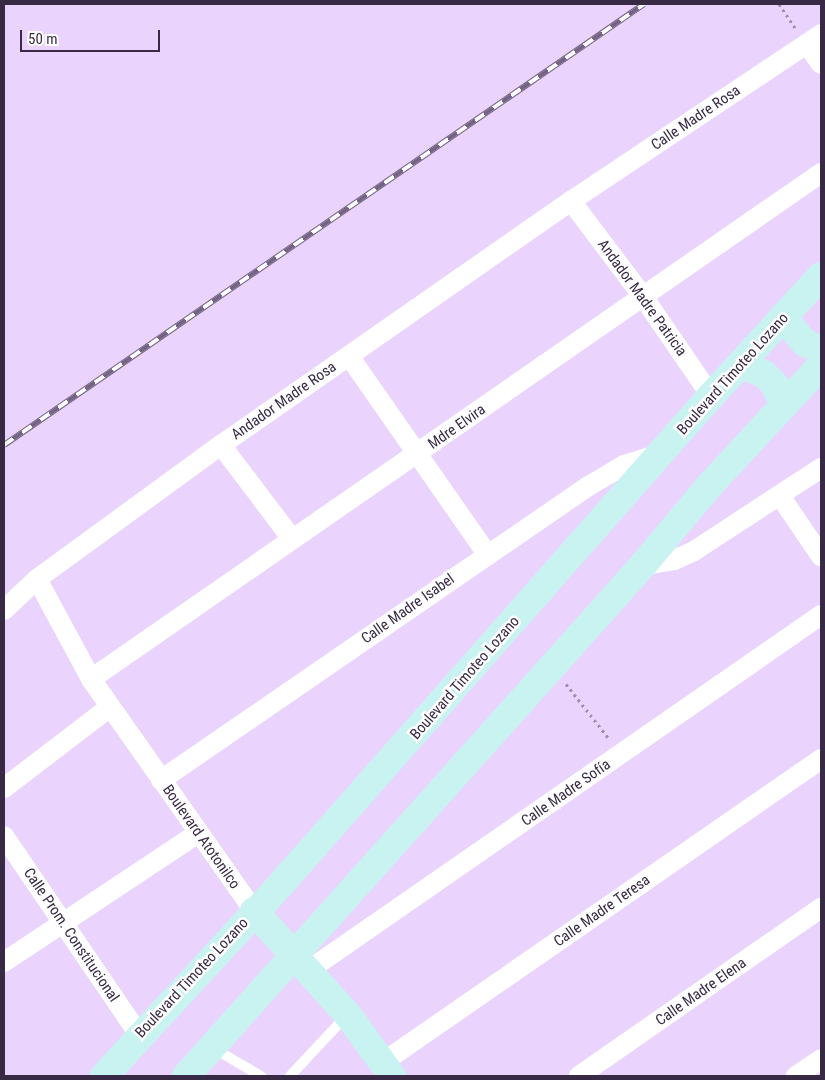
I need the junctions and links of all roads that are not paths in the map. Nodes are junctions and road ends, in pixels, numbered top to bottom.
1 (814, 39) edge
2 (821, 64) edge
3 (821, 173) edge
4 (571, 201) junction
5 (821, 276) edge
6 (644, 298) junction
7 (783, 317) junction
8 (821, 350) edge
9 (349, 356) junction
10 (741, 365) junction
11 (821, 365) edge
12 (711, 396) junction
13 (784, 405) junction
14 (221, 445) junction
15 (663, 453) junction
16 (417, 454) junction
17 (821, 468) edge
18 (780, 496) junction
19 (292, 538) junction
20 (486, 554) junction
21 (821, 556) edge
22 (643, 565) junction
23 (37, 579) junction
24 (4, 610) edge
25 (821, 615) edge
26 (91, 679) junction
27 (110, 707) junction
28 (821, 759) edge
29 (161, 780) junction
30 (4, 788) edge
31 (198, 833) junction
32 (4, 836) edge
33 (821, 908) edge
34 (254, 911) junction
35 (62, 922) junction
36 (302, 961) junction
37 (4, 962) edge
38 (348, 1015) junction
39 (139, 1035) junction
40 (212, 1047) junction
41 (821, 1059) edge
42 (387, 1070) edge
43 (104, 1076) edge
44 (186, 1076) edge
45 (261, 1076) edge
46 (290, 1076) edge
47 (579, 1076) edge
48 (796, 1076) edge

1 - 2 street
1 - 4 street, Calle Madre Rosa
3 - 6 street, Mdre Elvira
4 - 6 street, Andador Madre Patricia
4 - 9 street, Andador Madre Rosa
5 - 7 main road, Boulevard Timoteo Lozano
6 - 12 street, Andador Madre Patricia
6 - 16 street, Mdre Elvira
7 - 8 main road
7 - 10 main road, Boulevard Timoteo Lozano
9 - 14 street, Andador Madre Rosa
9 - 16 street
10 - 12 main road, Boulevard Timoteo Lozano
10 - 13 main road
11 - 13 main road
12 - 15 main road, Boulevard Timoteo Lozano
13 - 22 main road
14 - 19 street
14 - 23 street, Andador Madre Rosa
15 - 20 street, Calle Madre Isabel
15 - 34 main road, Boulevard Timoteo Lozano
16 - 19 street, Mdre Elvira
16 - 20 street
17 - 18 street
18 - 21 street
18 - 22 street
19 - 26 street, Mdre Elvira
20 - 29 street, Calle Madre Isabel
22 - 36 main road
23 - 24 street, Andador Madre Rosa
23 - 26 street, Boulevard Atotonilco
25 - 36 street, Calle Madre Sofía
26 - 27 street, Boulevard Atotonilco
27 - 29 street, Boulevard Atotonilco
27 - 30 street
28 - 42 street, Calle Madre Teresa
29 - 31 street, Boulevard Atotonilco
31 - 34 street, Boulevard Atotonilco
31 - 35 street
32 - 35 street, Calle Prom. Constitucional
33 - 47 street, Calle Madre Elena
34 - 36 main road, Boulevard Atotonilco
34 - 39 main road, Boulevard Timoteo Lozano
35 - 37 street
35 - 39 street, Calle Prom. Constitucional
36 - 38 main road, Boulevard Atotonilco
36 - 40 main road
38 - 42 main road, Boulevard Atotonilco
38 - 46 lane
39 - 43 main road, Boulevard Timoteo Lozano
40 - 44 main road
40 - 45 lane
41 - 48 street

